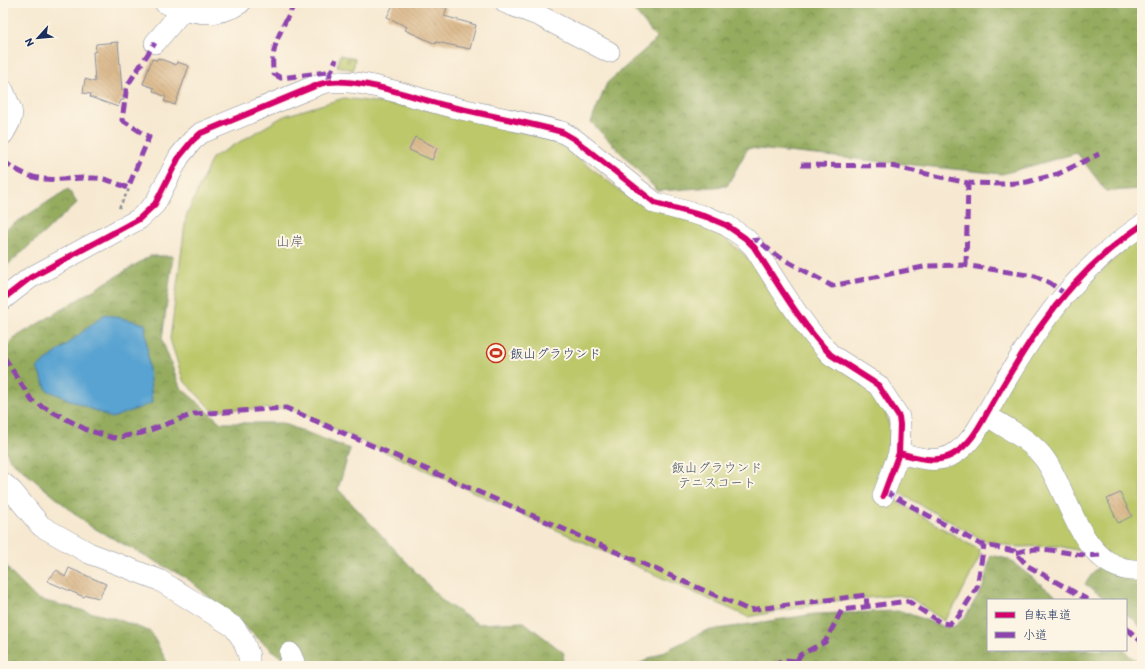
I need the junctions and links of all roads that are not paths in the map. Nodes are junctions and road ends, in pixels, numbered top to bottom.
1 (240, 3) edge
2 (506, 3) edge
3 (174, 6) edge
4 (155, 44) dead end
5 (609, 52) dead end
6 (3, 90) edge
7 (3, 134) edge
8 (1142, 225) edge
9 (3, 299) edge
10 (986, 415) junction
11 (899, 453) junction
12 (3, 483) edge
13 (883, 496) dead end
14 (1142, 570) edge
15 (249, 666) edge

1 - 3 street
2 - 5 street
3 - 4 street
6 - 7 street
8 - 10 street
9 - 11 street
10 - 11 street
10 - 14 street
11 - 13 street
12 - 15 street

